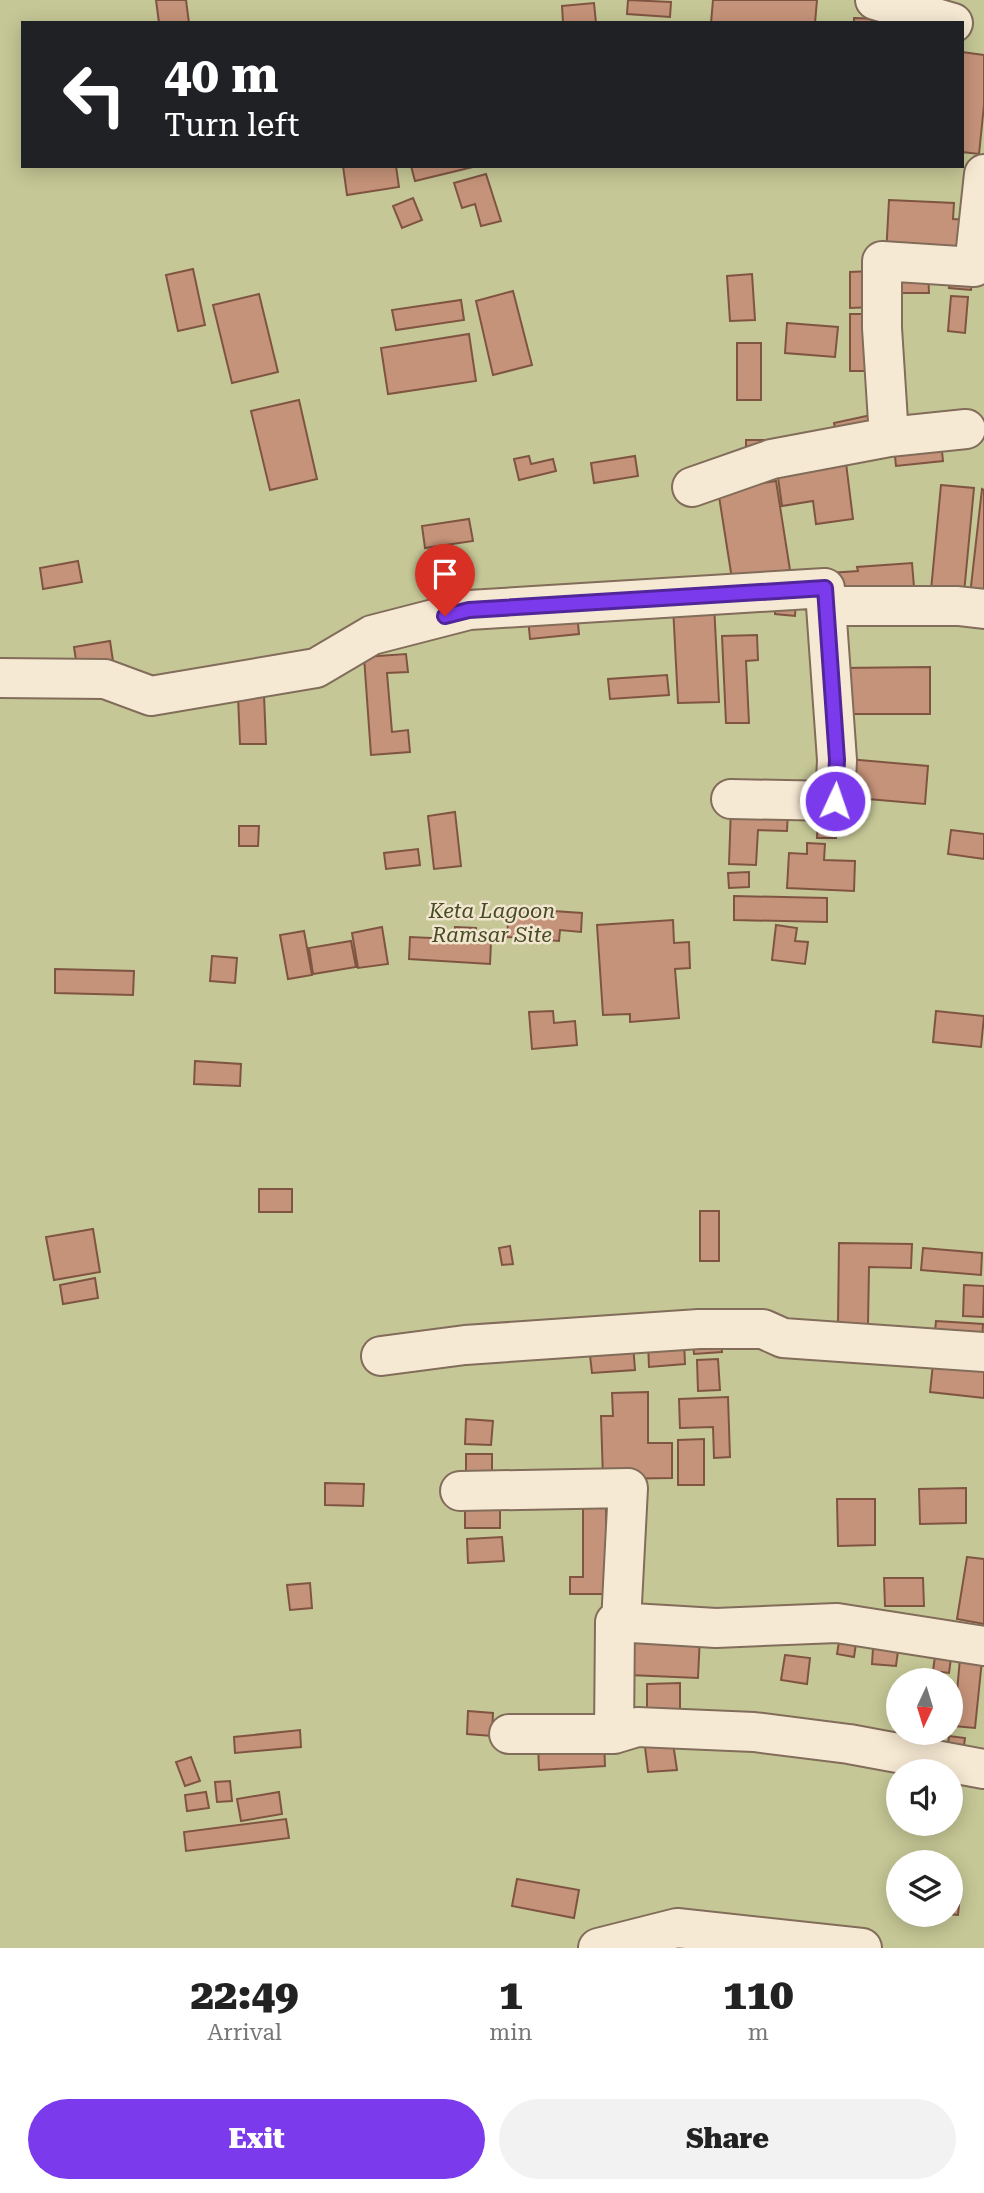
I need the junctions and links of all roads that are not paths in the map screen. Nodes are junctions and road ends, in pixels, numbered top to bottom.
1 (875, 0) edge
2 (946, 21) edge
3 (964, 26) edge
4 (984, 31) edge
5 (984, 174) edge
6 (966, 429) dead end
7 (889, 437) junction
8 (692, 487) dead end
9 (826, 606) junction
10 (984, 609) edge
11 (0, 678) edge
12 (731, 799) dead end
13 (984, 1352) edge
14 (381, 1356) dead end
15 (460, 1491) dead end
16 (621, 1623) junction
17 (984, 1646) edge
18 (509, 1734) dead end
19 (614, 1734) junction
20 (984, 1769) edge
21 (598, 1948) edge
22 (862, 1948) edge

1 - 2 street
3 - 4 street
5 - 7 street
6 - 7 street
7 - 8 street
9 - 10 street
9 - 11 street
9 - 12 street
13 - 14 street
15 - 16 street
16 - 17 street
16 - 19 street
18 - 19 street
19 - 20 street
21 - 22 street

